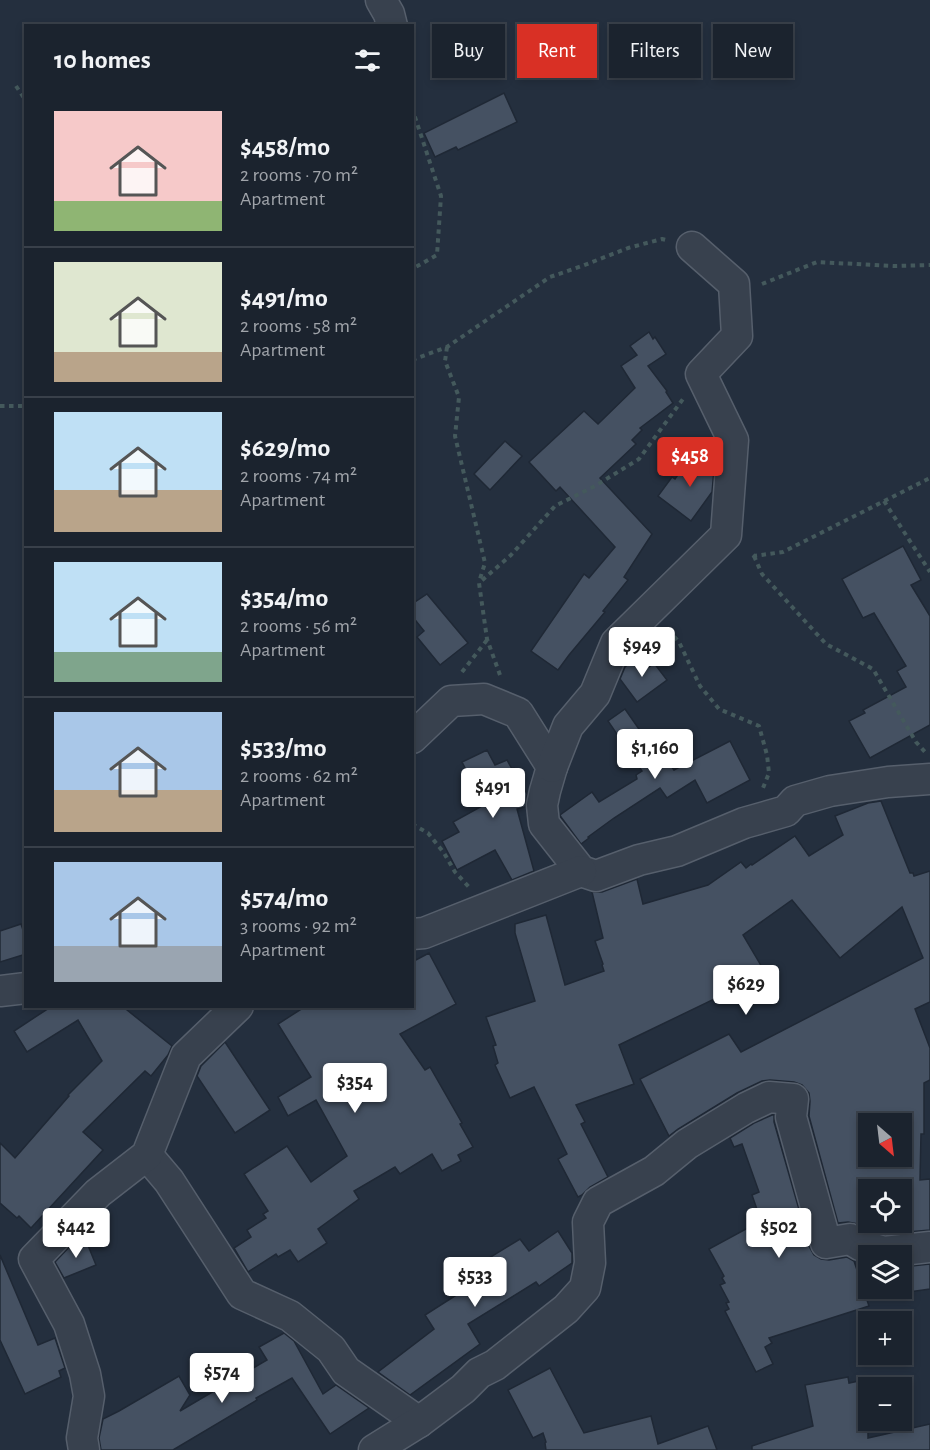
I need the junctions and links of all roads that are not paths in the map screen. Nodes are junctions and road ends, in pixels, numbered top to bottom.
1 (381, 0) edge
2 (392, 24) edge
3 (692, 248) road end
4 (414, 736) edge
5 (552, 767) junction
6 (930, 779) edge
7 (581, 871) junction
8 (414, 934) edge
9 (24, 988) edge
10 (0, 991) edge
11 (236, 1008) edge
12 (147, 1155) junction
13 (930, 1247) edge
14 (419, 1422) junction
15 (84, 1450) edge
16 (374, 1450) edge

1 - 2 street
3 - 5 street
4 - 5 street
5 - 7 street
6 - 7 street
7 - 8 street
9 - 10 street
11 - 12 street
12 - 14 street
12 - 15 street
13 - 14 street
14 - 16 street

